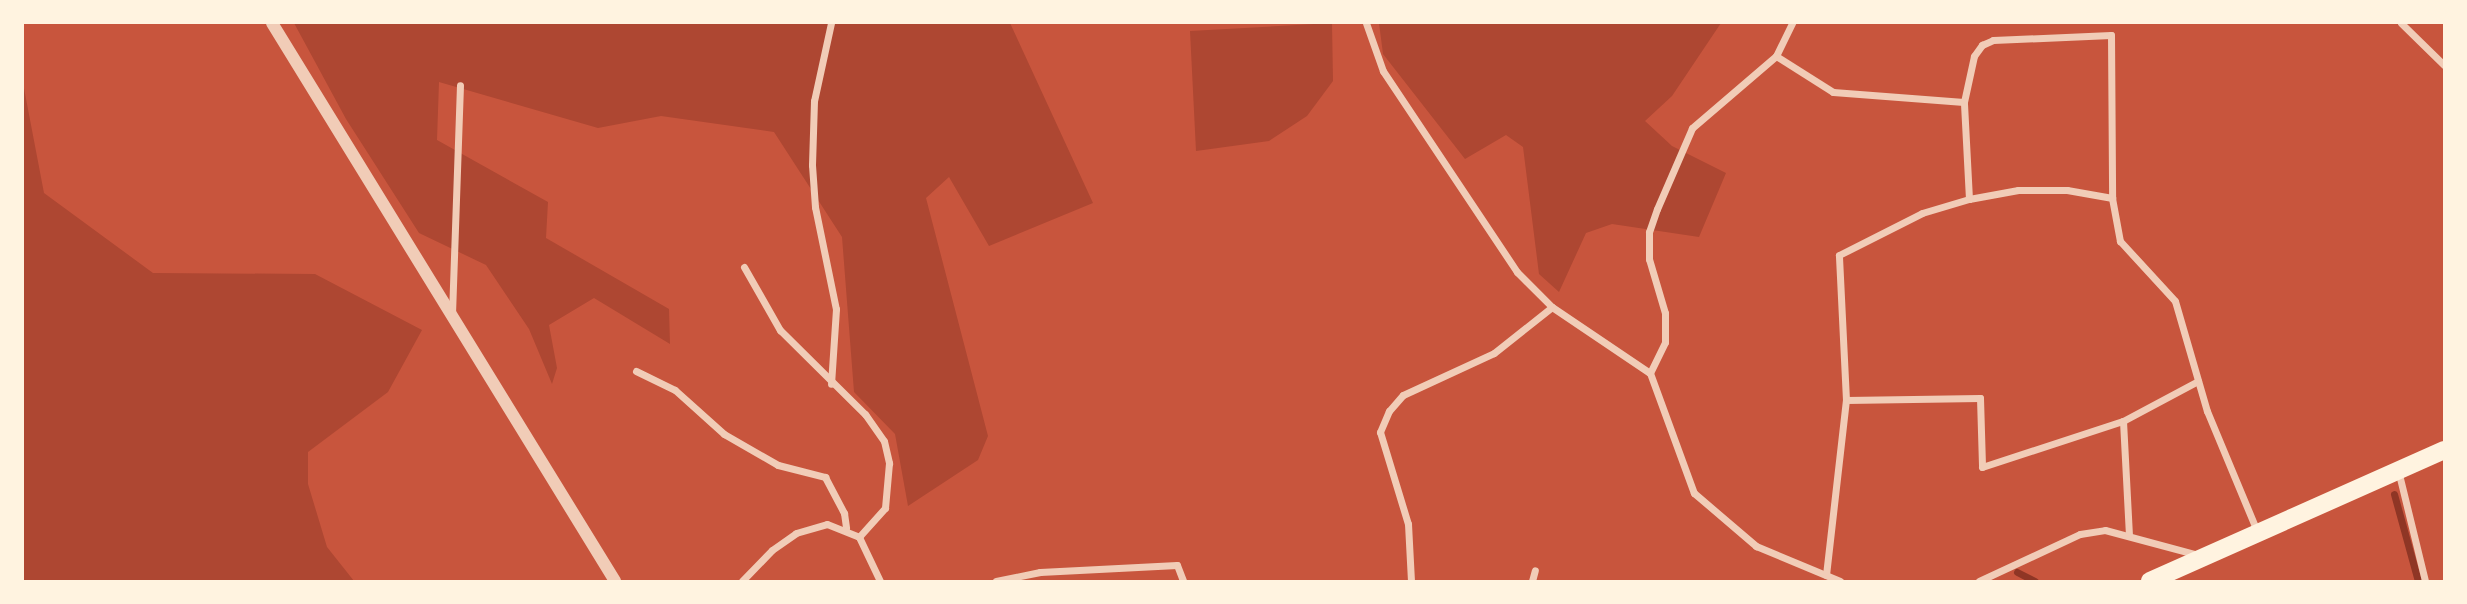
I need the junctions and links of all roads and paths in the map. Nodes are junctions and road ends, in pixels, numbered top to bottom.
1 (272, 23) edge
2 (831, 23) edge
3 (1366, 23) edge
4 (1792, 23) edge
5 (2402, 23) edge
6 (1776, 56) junction
7 (2444, 65) edge
8 (460, 85) dead end
9 (1964, 102) junction
10 (2112, 198) junction
11 (1969, 199) junction
12 (744, 267) dead end
13 (1552, 307) junction
14 (451, 317) junction
15 (636, 371) dead end
16 (1650, 373) junction
17 (2198, 381) junction
18 (831, 384) junction
19 (1846, 400) junction
20 (2123, 421) junction
21 (2444, 450) edge
22 (2398, 469) junction
23 (846, 528) junction
24 (2257, 531) junction
25 (2129, 536) junction
26 (859, 537) junction
27 (2201, 556) junction
28 (1535, 570) dead end
29 (1826, 575) junction
30 (2173, 576) edge
31 (614, 581) edge
32 (742, 581) edge
33 (880, 581) edge
34 (996, 581) edge
35 (1183, 581) edge
36 (1411, 581) edge
37 (1532, 581) edge
38 (1840, 581) edge
39 (1979, 581) edge
40 (2150, 581) edge
41 (2425, 581) edge

1 - 14 street
2 - 18 street
3 - 13 street
4 - 6 street
5 - 7 street
6 - 9 street
6 - 16 street
8 - 14 street
9 - 10 street
9 - 11 street
10 - 11 street
10 - 17 street
11 - 19 street
12 - 18 street
13 - 16 street
13 - 36 street
14 - 31 street
15 - 23 street
16 - 29 street
17 - 20 street
17 - 24 street
18 - 26 street
19 - 20 street
19 - 29 street
20 - 25 street
21 - 22 main road
22 - 24 main road
22 - 41 street
23 - 26 street
23 - 32 street
24 - 27 main road
25 - 27 street
25 - 39 street
26 - 33 street
27 - 30 main road
28 - 37 street
29 - 38 street
30 - 40 main road
34 - 35 street

